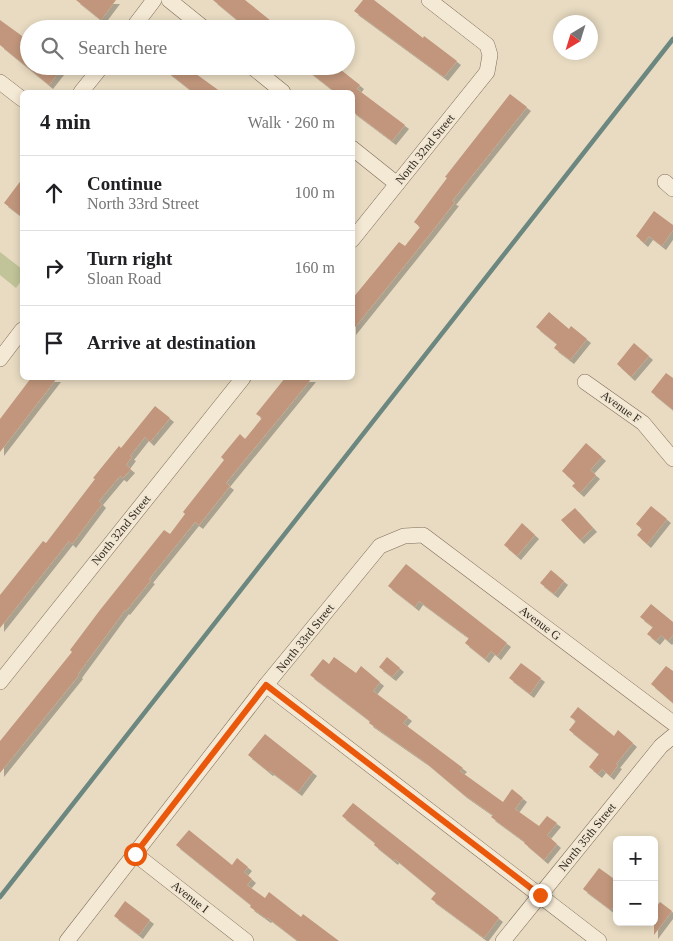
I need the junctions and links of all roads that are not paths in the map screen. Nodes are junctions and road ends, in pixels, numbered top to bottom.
1 (154, 0) edge
2 (169, 0) edge
3 (429, 0) edge
4 (139, 20) edge
5 (194, 20) edge
6 (95, 75) edge
7 (262, 75) edge
8 (0, 82) edge
9 (83, 90) edge
10 (281, 90) edge
11 (20, 97) edge
12 (355, 150) edge
13 (397, 184) junction
14 (355, 236) edge
15 (20, 333) edge
16 (0, 359) edge
17 (241, 380) edge
18 (585, 382) dead end
19 (673, 458) edge
20 (404, 536) joint
21 (0, 682) edge
22 (266, 685) junction
23 (673, 723) edge
24 (673, 736) edge
25 (135, 854) junction
26 (540, 895) junction
27 (67, 941) edge
28 (246, 941) edge
29 (503, 941) edge
30 (599, 941) edge

1 - 4 street
2 - 5 street
3 - 13 street, North 32nd Street
6 - 9 street
7 - 10 street
8 - 11 street
12 - 13 street
13 - 14 street, North 32nd Street
15 - 16 street
17 - 21 street, North 32nd Street
18 - 19 street, Avenue F
20 - 22 street, North 33rd Street
20 - 23 street, Avenue G
22 - 25 street, North 33rd Street
22 - 26 street
24 - 26 street, North 35th Street
25 - 27 street, North 33rd Street
25 - 28 street, Avenue I
26 - 29 street, North 35th Street
26 - 30 street

